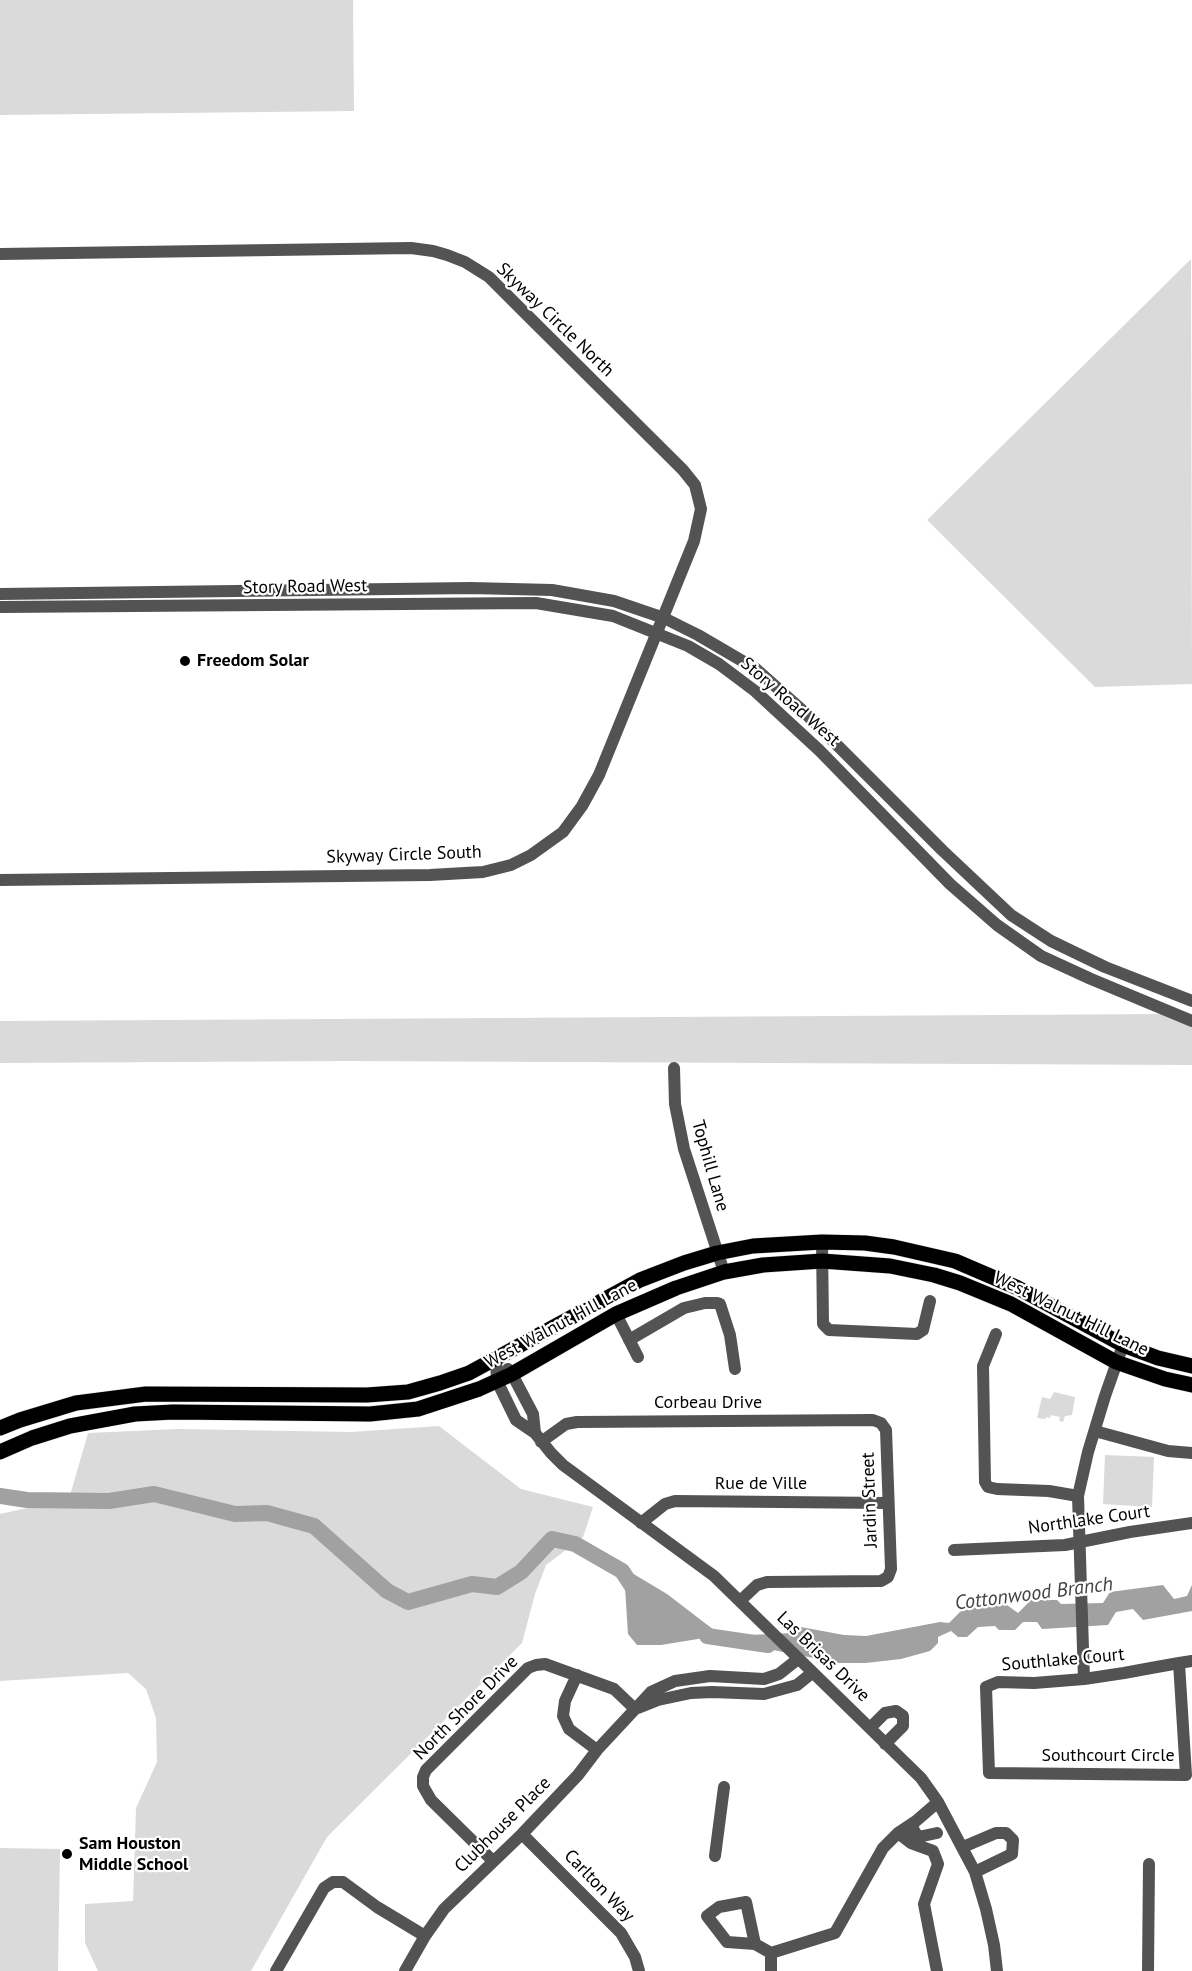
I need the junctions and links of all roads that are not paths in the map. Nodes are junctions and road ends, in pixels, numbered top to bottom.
1 (0, 254) edge
2 (450, 588) junction
3 (350, 589) junction
4 (0, 594) edge
5 (450, 603) junction
6 (357, 604) junction
7 (0, 607) edge
8 (663, 618) junction
9 (657, 633) junction
10 (0, 880) edge
11 (1192, 1001) edge
12 (1192, 1021) edge
13 (674, 1068) dead end
14 (822, 1242) junction
15 (717, 1253) junction
16 (822, 1261) junction
17 (724, 1272) junction
18 (944, 1278) junction
19 (1016, 1287) junction
20 (930, 1301) dead end
21 (616, 1314) junction
22 (996, 1334) dead end
23 (629, 1340) junction
24 (1123, 1345) junction
25 (638, 1357) dead end
26 (496, 1359) junction
27 (1116, 1362) junction
28 (1192, 1366) edge
29 (735, 1369) dead end
30 (512, 1374) junction
31 (496, 1381) junction
32 (1192, 1385) edge
33 (881, 1423) joint
34 (0, 1428) edge
35 (1095, 1431) junction
36 (538, 1437) junction
37 (0, 1452) edge
38 (1192, 1453) edge
39 (1078, 1496) junction
40 (887, 1503) junction
41 (641, 1523) junction
42 (1192, 1523) edge
43 (1078, 1542) junction
44 (954, 1550) dead end
45 (740, 1601) junction
46 (798, 1659) junction
47 (1186, 1662) edge
48 (812, 1673) junction
49 (578, 1675) junction
50 (1084, 1679) junction
51 (634, 1709) junction
52 (870, 1728) junction
53 (885, 1743) junction
54 (597, 1750) junction
55 (989, 1773) joint
56 (724, 1787) dead end
57 (938, 1802) junction
58 (913, 1823) junction
59 (950, 1824) junction
60 (898, 1833) junction
61 (938, 1833) junction
62 (522, 1834) junction
63 (963, 1846) junction
64 (925, 1848) junction
65 (715, 1856) dead end
66 (493, 1861) junction
67 (1149, 1864) dead end
68 (975, 1872) junction
69 (425, 1936) junction
70 (755, 1944) dead end
71 (771, 1953) junction
72 (276, 1971) edge
73 (405, 1971) edge
74 (639, 1971) edge
75 (771, 1971) edge
76 (937, 1971) edge
77 (997, 1971) edge
78 (1148, 1971) edge

1 - 8 street, Skyway Circle North
2 - 3 street, Story Road West
2 - 5 street
2 - 8 street, Story Road West
3 - 4 street, Story Road West
3 - 6 street
5 - 6 street, Story Road West
5 - 9 street, Story Road West
6 - 7 street, Story Road West
8 - 9 street, Skyway Circle South
8 - 11 street, Story Road West
9 - 10 street, Skyway Circle South
9 - 12 street, Story Road West
13 - 15 street, Tophill Lane
14 - 15 main road, West Walnut Hill Lane
14 - 16 street
14 - 19 main road, West Walnut Hill Lane
15 - 17 street, Tophill Lane
15 - 26 main road, West Walnut Hill Lane
16 - 17 main road, West Walnut Hill Lane
16 - 18 main road, West Walnut Hill Lane
16 - 20 street
17 - 21 main road, West Walnut Hill Lane
18 - 19 main road
18 - 27 main road, West Walnut Hill Lane
19 - 24 main road, West Walnut Hill Lane
21 - 23 street
21 - 30 main road, West Walnut Hill Lane
22 - 39 street
23 - 25 street
23 - 29 street
24 - 27 street
24 - 28 main road, West Walnut Hill Lane
26 - 30 street
26 - 31 street, Las Brisas Drive
26 - 34 main road, West Walnut Hill Lane
27 - 32 main road, West Walnut Hill Lane
27 - 35 street
30 - 31 main road, West Walnut Hill Lane
30 - 36 street
31 - 36 street, Las Brisas Drive
31 - 37 main road, West Walnut Hill Lane
33 - 36 street, Corbeau Drive
33 - 40 street, Jardin Street
35 - 38 street
35 - 39 street
36 - 41 street, Las Brisas Drive
39 - 43 street
40 - 41 street, Rue de Ville
40 - 45 street, Jardin Street
41 - 45 street, Las Brisas Drive
42 - 43 street, Northlake Court
43 - 44 street, Northlake Court
43 - 50 street
45 - 46 street, Las Brisas Drive
46 - 48 street, Las Brisas Drive
46 - 51 street, Clubhouse Place
47 - 50 street, Southlake Court
47 - 55 street, Southcourt Circle
48 - 51 street, Clubhouse Place
48 - 52 street, Las Brisas Drive
49 - 51 street, North Shore Drive
49 - 54 street
49 - 66 street, North Shore Drive
50 - 55 street, Southlake Court
51 - 54 street, Clubhouse Place
52 - 53 street, Las Brisas Drive
52 - 53 street
53 - 57 street, Las Brisas Drive
54 - 62 street, Clubhouse Place
56 - 65 street
57 - 58 street
57 - 59 street, Las Brisas Drive
58 - 60 street
58 - 61 street
59 - 61 street
59 - 63 street, Las Brisas Drive
60 - 64 street
60 - 71 street
61 - 64 street
62 - 66 street, Clubhouse Place
62 - 74 street, Carlton Way
63 - 68 street, Las Brisas Drive
63 - 68 street
64 - 76 street
66 - 69 street, Clubhouse Place
67 - 78 street
68 - 77 street, Las Brisas Drive
69 - 72 street
69 - 73 street, Clubhouse Place
70 - 71 street
71 - 75 street

